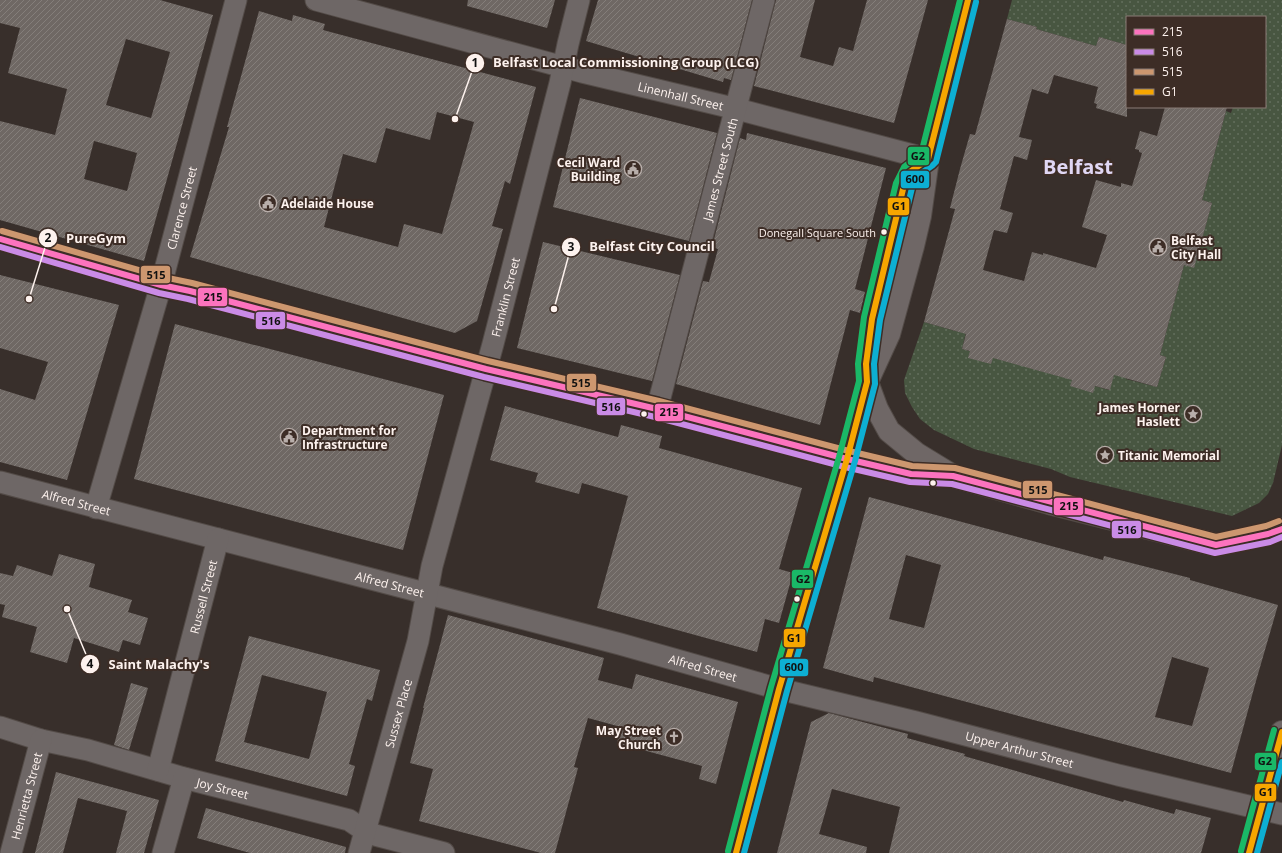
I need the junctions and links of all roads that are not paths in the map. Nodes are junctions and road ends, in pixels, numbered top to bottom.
1 (236, 0) edge
2 (316, 0) edge
3 (579, 0) edge
4 (764, 0) edge
5 (968, 0) edge
6 (564, 67) junction
7 (737, 109) junction
8 (928, 159) junction
9 (0, 239) edge
10 (161, 285) junction
11 (486, 369) junction
12 (868, 382) junction
13 (657, 409) junction
14 (847, 459) junction
15 (953, 476) junction
16 (0, 482) edge
17 (96, 508) junction
18 (1282, 529) edge
19 (218, 539) junction
20 (426, 594) junction
21 (779, 689) junction
22 (0, 727) edge
23 (1282, 732) edge
24 (42, 740) junction
25 (158, 770) junction
26 (184, 778) junction
27 (1260, 809) junction
28 (1282, 814) edge
29 (365, 831) junction
30 (11, 853) edge
31 (163, 853) edge
32 (359, 853) edge
33 (444, 853) edge
34 (736, 853) edge
35 (1249, 853) edge

1 - 10 street, Clarence Street
2 - 6 street, Linenhall Street
3 - 6 street, Franklin Street
4 - 7 street, James Street South
5 - 8 main road
6 - 7 street, Linenhall Street
6 - 11 street, Franklin Street
7 - 8 street, Linenhall Street
7 - 13 street, James Street South
8 - 12 main road
9 - 10 street
10 - 11 street
10 - 17 street, Clarence Street
11 - 13 street
11 - 20 street, Franklin Street
12 - 14 main road
12 - 15 main road
13 - 14 street
14 - 15 street
14 - 21 main road
15 - 18 main road
16 - 17 street, Alfred Street
17 - 19 street, Alfred Street
19 - 20 street, Alfred Street
19 - 25 street, Russell Street
20 - 21 street, Alfred Street
20 - 29 street, Sussex Place
21 - 27 street, Upper Arthur Street
21 - 34 main road
22 - 24 street, Joy Street
23 - 27 main road
24 - 25 street, Joy Street
24 - 30 street, Henrietta Street
25 - 26 street, Joy Street
26 - 29 street, Joy Street
26 - 31 street
27 - 28 street, Upper Arthur Street
27 - 35 main road
29 - 32 street, Sussex Place
29 - 33 street, Joy Street

